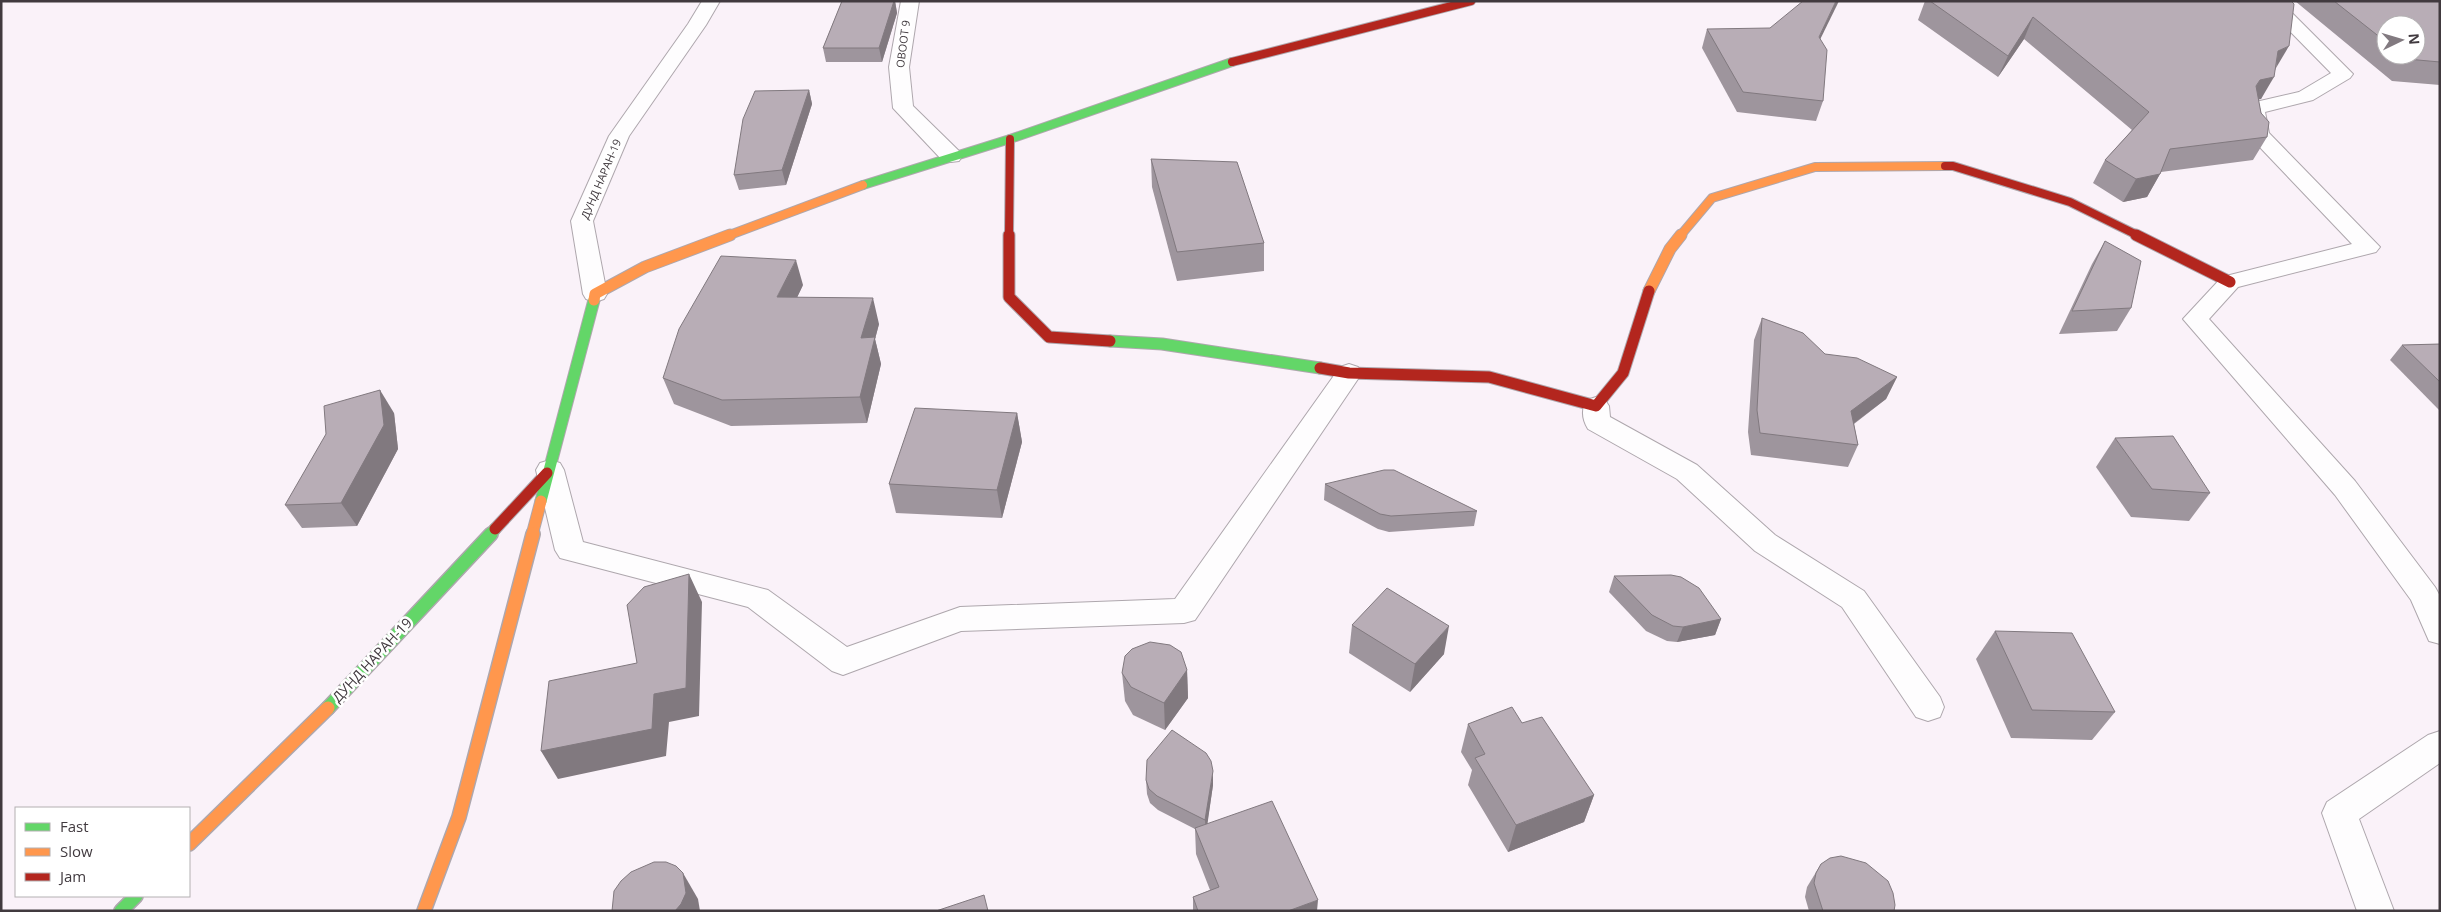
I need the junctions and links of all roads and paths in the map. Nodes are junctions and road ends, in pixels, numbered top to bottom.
1 (711, 1) edge
2 (910, 1) edge
3 (1471, 1) edge
4 (2269, 1) edge
5 (1010, 140) junction
6 (952, 156) junction
7 (2230, 282) junction
8 (595, 294) junction
9 (1349, 373) junction
10 (1596, 406) junction
11 (550, 470) junction
12 (2440, 632) edge
13 (1928, 707) dead end
14 (2440, 745) edge
15 (190, 843) edge
16 (135, 897) edge
17 (121, 911) edge
18 (424, 911) edge
19 (2376, 911) edge

1 - 8 street, ДУНД НАРАН-19
2 - 6 street, ОВООТ 9
3 - 5 street
4 - 7 street
5 - 6 street
5 - 9 street
6 - 8 street
7 - 10 street
7 - 12 street
8 - 11 street
9 - 10 street
9 - 11 street
10 - 13 street
11 - 15 street, ДУНД НАРАН-19
11 - 18 street
14 - 19 street
16 - 17 street

